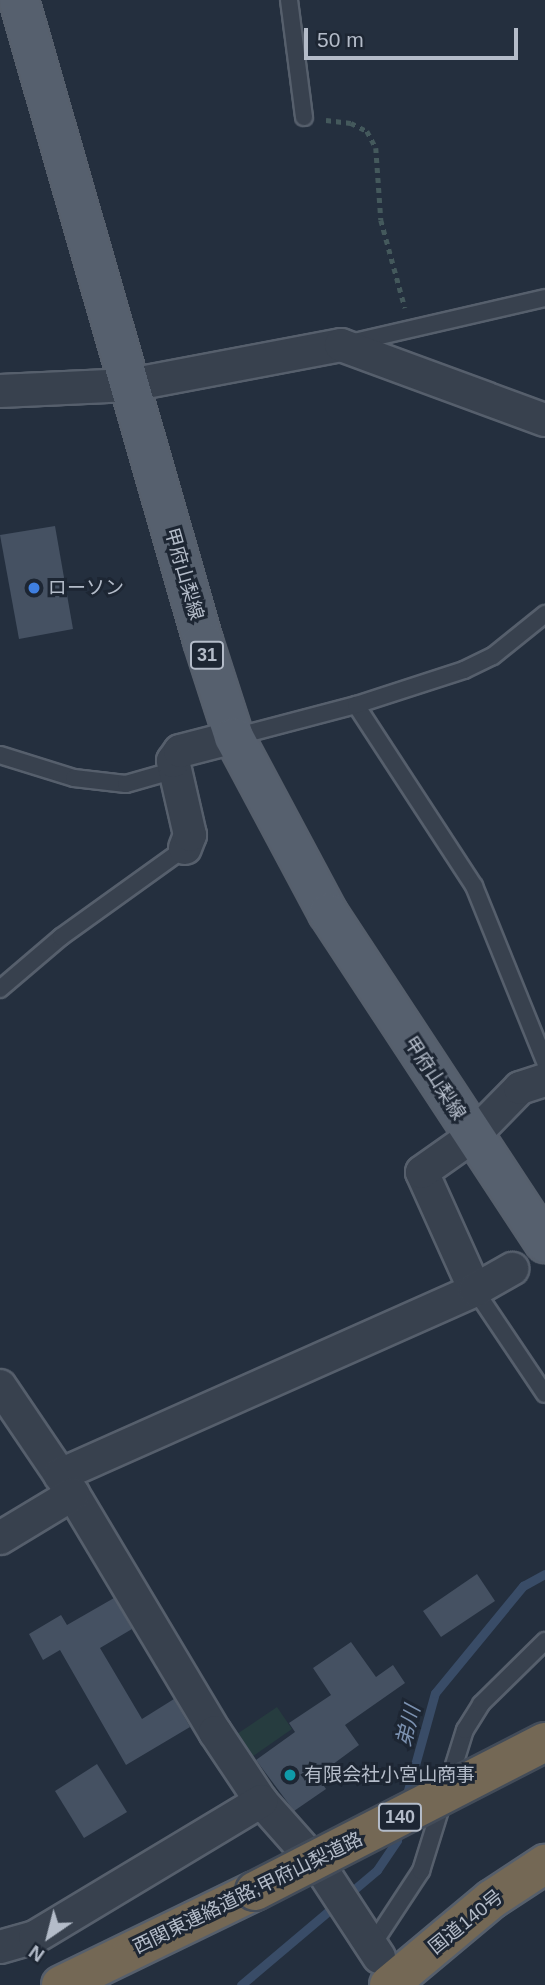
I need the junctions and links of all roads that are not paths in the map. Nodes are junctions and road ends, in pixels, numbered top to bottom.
1 (19, 0) edge
2 (289, 0) edge
3 (304, 117) road end
4 (545, 298) edge
5 (341, 345) junction
6 (130, 385) junction
7 (0, 391) edge
8 (545, 420) edge
9 (545, 614) edge
10 (356, 705) junction
11 (234, 737) junction
12 (0, 755) edge
13 (175, 770) junction
14 (185, 848) joint
15 (0, 989) edge
16 (545, 1062) edge
17 (545, 1080) edge
18 (473, 1136) junction
19 (545, 1243) edge
20 (512, 1269) dead end
21 (475, 1290) junction
22 (0, 1386) edge
23 (545, 1394) edge
24 (67, 1484) junction
25 (0, 1538) edge
26 (545, 1641) edge
27 (545, 1742) edge
28 (261, 1801) junction
29 (545, 1864) edge
30 (0, 1947) edge
31 (375, 1954) edge
32 (61, 1985) edge

1 - 6 main road, 甲府山梨線 / 31
2 - 3 lane
4 - 5 lane
5 - 6 street
5 - 8 street
6 - 7 street
6 - 11 main road, 甲府山梨線 / 31
9 - 10 lane
10 - 11 lane
10 - 16 lane
11 - 13 street
11 - 18 main road, 甲府山梨線 / 31
12 - 13 lane
13 - 14 street
14 - 15 lane
17 - 18 street
18 - 19 main road, 甲府山梨線 / 31
18 - 21 street
20 - 21 street
21 - 23 lane
21 - 24 street
22 - 24 street
24 - 25 street
24 - 28 street
26 - 31 lane
27 - 32 highway, 西関東連絡道路;甲府山梨道路 / 140, bridge
28 - 30 street
28 - 31 street
29 - 31 highway, 国道140号

